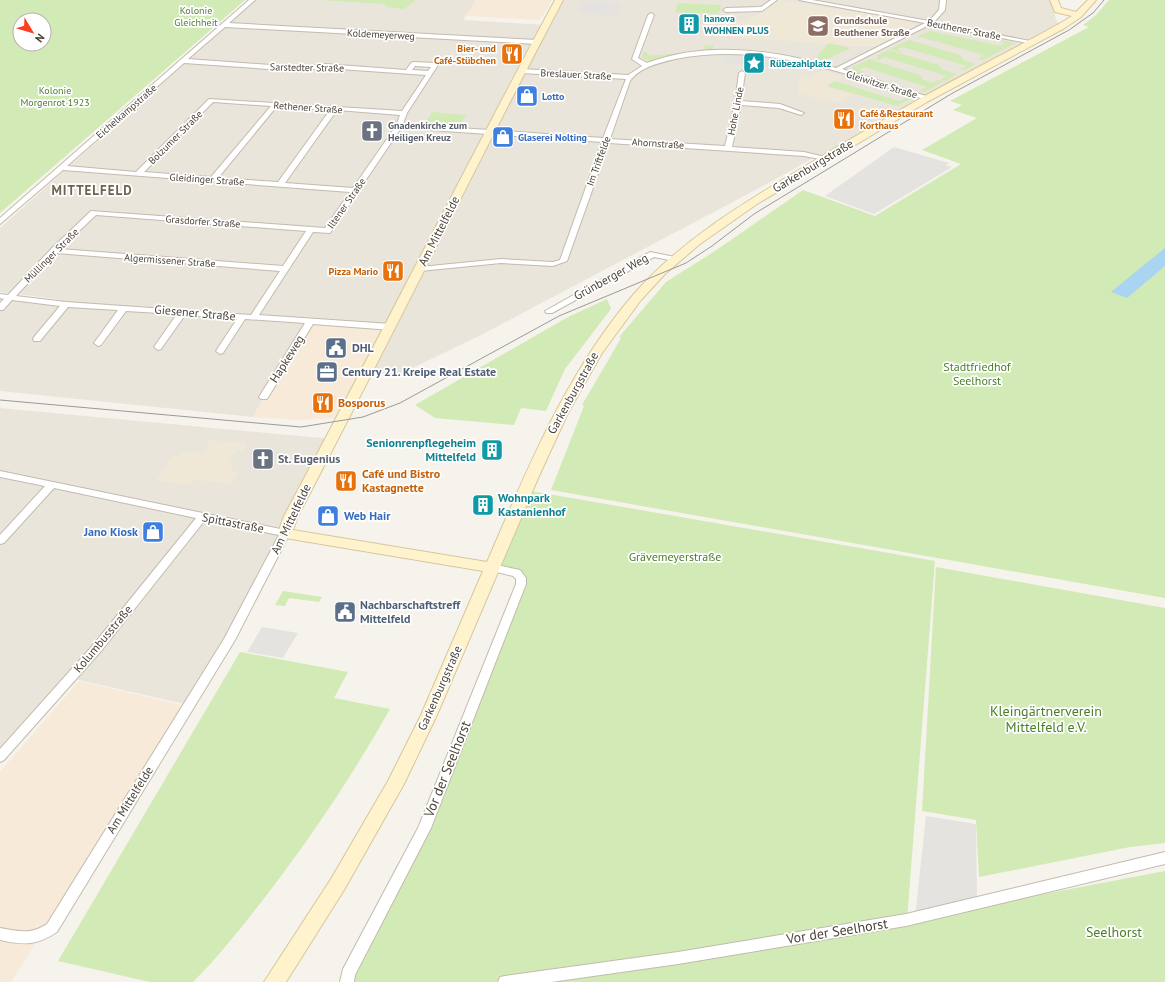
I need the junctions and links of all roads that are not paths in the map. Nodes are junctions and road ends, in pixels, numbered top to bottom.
1 (252, 0) edge
2 (559, 0) edge
3 (774, 0) edge
4 (802, 0) edge
5 (943, 0) edge
6 (1092, 0) edge
7 (1054, 2) edge
8 (726, 10) dead end
9 (1080, 13) junction
10 (651, 15) dead end
11 (931, 22) junction
12 (225, 25) junction
13 (1060, 27) junction
14 (537, 42) junction
15 (1032, 42) junction
16 (184, 61) junction
17 (647, 66) junction
18 (836, 70) junction
19 (522, 71) junction
20 (408, 72) junction
21 (430, 73) junction
22 (742, 73) dead end
23 (629, 77) junction
24 (927, 98) junction
25 (211, 100) joint
26 (738, 103) junction
27 (275, 105) junction
28 (335, 108) junction
29 (404, 113) junction
30 (801, 113) dead end
31 (399, 126) junction
32 (489, 132) junction
33 (606, 140) junction
34 (728, 148) junction
35 (826, 158) junction
36 (60, 168) junction
37 (138, 174) junction
38 (212, 180) junction
39 (280, 185) junction
40 (355, 190) junction
41 (94, 213) joint
42 (0, 222) edge
43 (311, 229) junction
44 (54, 251) junction
45 (675, 259) junction
46 (286, 269) junction
47 (420, 269) junction
48 (4, 297) edge
49 (66, 304) junction
50 (0, 308) edge
51 (124, 308) junction
52 (549, 311) dead end
53 (183, 312) junction
54 (242, 317) junction
55 (254, 318) junction
56 (310, 322) junction
57 (391, 327) junction
58 (37, 340) dead end
59 (98, 343) dead end
60 (158, 347) dead end
61 (220, 351) dead end
62 (264, 397) dead end
63 (0, 474) edge
64 (52, 485) junction
65 (202, 517) junction
66 (285, 533) junction
67 (0, 541) edge
68 (492, 568) junction
69 (0, 757) edge
70 (1165, 858) edge
71 (0, 934) edge
72 (274, 982) edge
73 (347, 982) edge
74 (505, 982) edge

1 - 12 street, Eichelkampstraße
2 - 14 main road, Am Mittelfelde
3 - 8 street
4 - 11 street, Beuthener Straße
5 - 11 street
6 - 9 main road, Garkenburgstraße
7 - 9 main road
7 - 13 main road
9 - 13 main road, Garkenburgstraße
10 - 17 street
11 - 15 street, Beuthener Straße
11 - 18 street
12 - 14 street, Koldemeyerweg
12 - 16 street, Eichelkampstraße
13 - 15 main road, Garkenburgstraße
14 - 19 main road, Am Mittelfelde
15 - 24 main road, Garkenburgstraße
16 - 20 street, Sarstedter Straße
16 - 36 street, Eichelkampstraße
17 - 18 street
17 - 23 street
18 - 24 street, Gleiwitzer Straße
19 - 23 street, Breslauer Straße
19 - 32 main road, Am Mittelfelde
20 - 21 street, Sarstedter Straße
20 - 21 street
21 - 29 street, Iltener Straße
22 - 26 street, Hohe Linde
23 - 33 street, Im Triftfelde
24 - 35 main road, Garkenburgstraße
25 - 27 street, Rethener Straße
25 - 37 street, Bolzumer Straße
26 - 30 street
26 - 34 street, Hohe Linde
27 - 28 street, Rethener Straße
27 - 38 street
28 - 29 street, Rethener Straße
28 - 39 street
29 - 31 street, Iltener Straße
31 - 32 street, Ahornstraße
31 - 40 street, Iltener Straße
32 - 33 street, Ahornstraße
32 - 47 main road, Am Mittelfelde
33 - 34 street, Ahornstraße
33 - 47 street, Im Triftfelde
34 - 35 street, Ahornstraße
35 - 45 main road, Garkenburgstraße
36 - 37 street, Gleidinger Straße
36 - 42 street, Eichelkampstraße
37 - 38 street, Gleidinger Straße
38 - 39 street, Gleidinger Straße
39 - 40 street, Gleidinger Straße
40 - 43 street, Iltener Straße
41 - 43 street, Grasdorfer Straße
41 - 44 street, Müllinger Straße
43 - 46 street, Iltener Straße
44 - 46 street, Algermissener Straße
44 - 48 street, Müllinger Straße
45 - 52 street, Grünberger Weg
45 - 68 main road, Garkenburgstraße
46 - 55 street, Iltener Straße
47 - 57 main road, Am Mittelfelde
48 - 49 street, Giesener Straße
48 - 50 street, Müllinger Straße
49 - 51 street, Giesener Straße
49 - 58 street
51 - 53 street, Giesener Straße
51 - 59 street
53 - 54 street, Giesener Straße
53 - 60 street
54 - 55 street, Giesener Straße
54 - 61 street
55 - 56 street, Giesener Straße
56 - 57 street, Giesener Straße
56 - 62 street, Hapkeweg
57 - 66 main road, Am Mittelfelde
63 - 64 street, Spittastraße
64 - 65 street, Spittastraße
64 - 67 street
65 - 66 street, Spittastraße
65 - 69 street, Kolumbusstraße
66 - 68 main road, Spittastraße
66 - 71 street, Am Mittelfelde
68 - 72 main road, Garkenburgstraße
68 - 73 street, Vor der Seelhorst
70 - 74 street, Vor der Seelhorst

